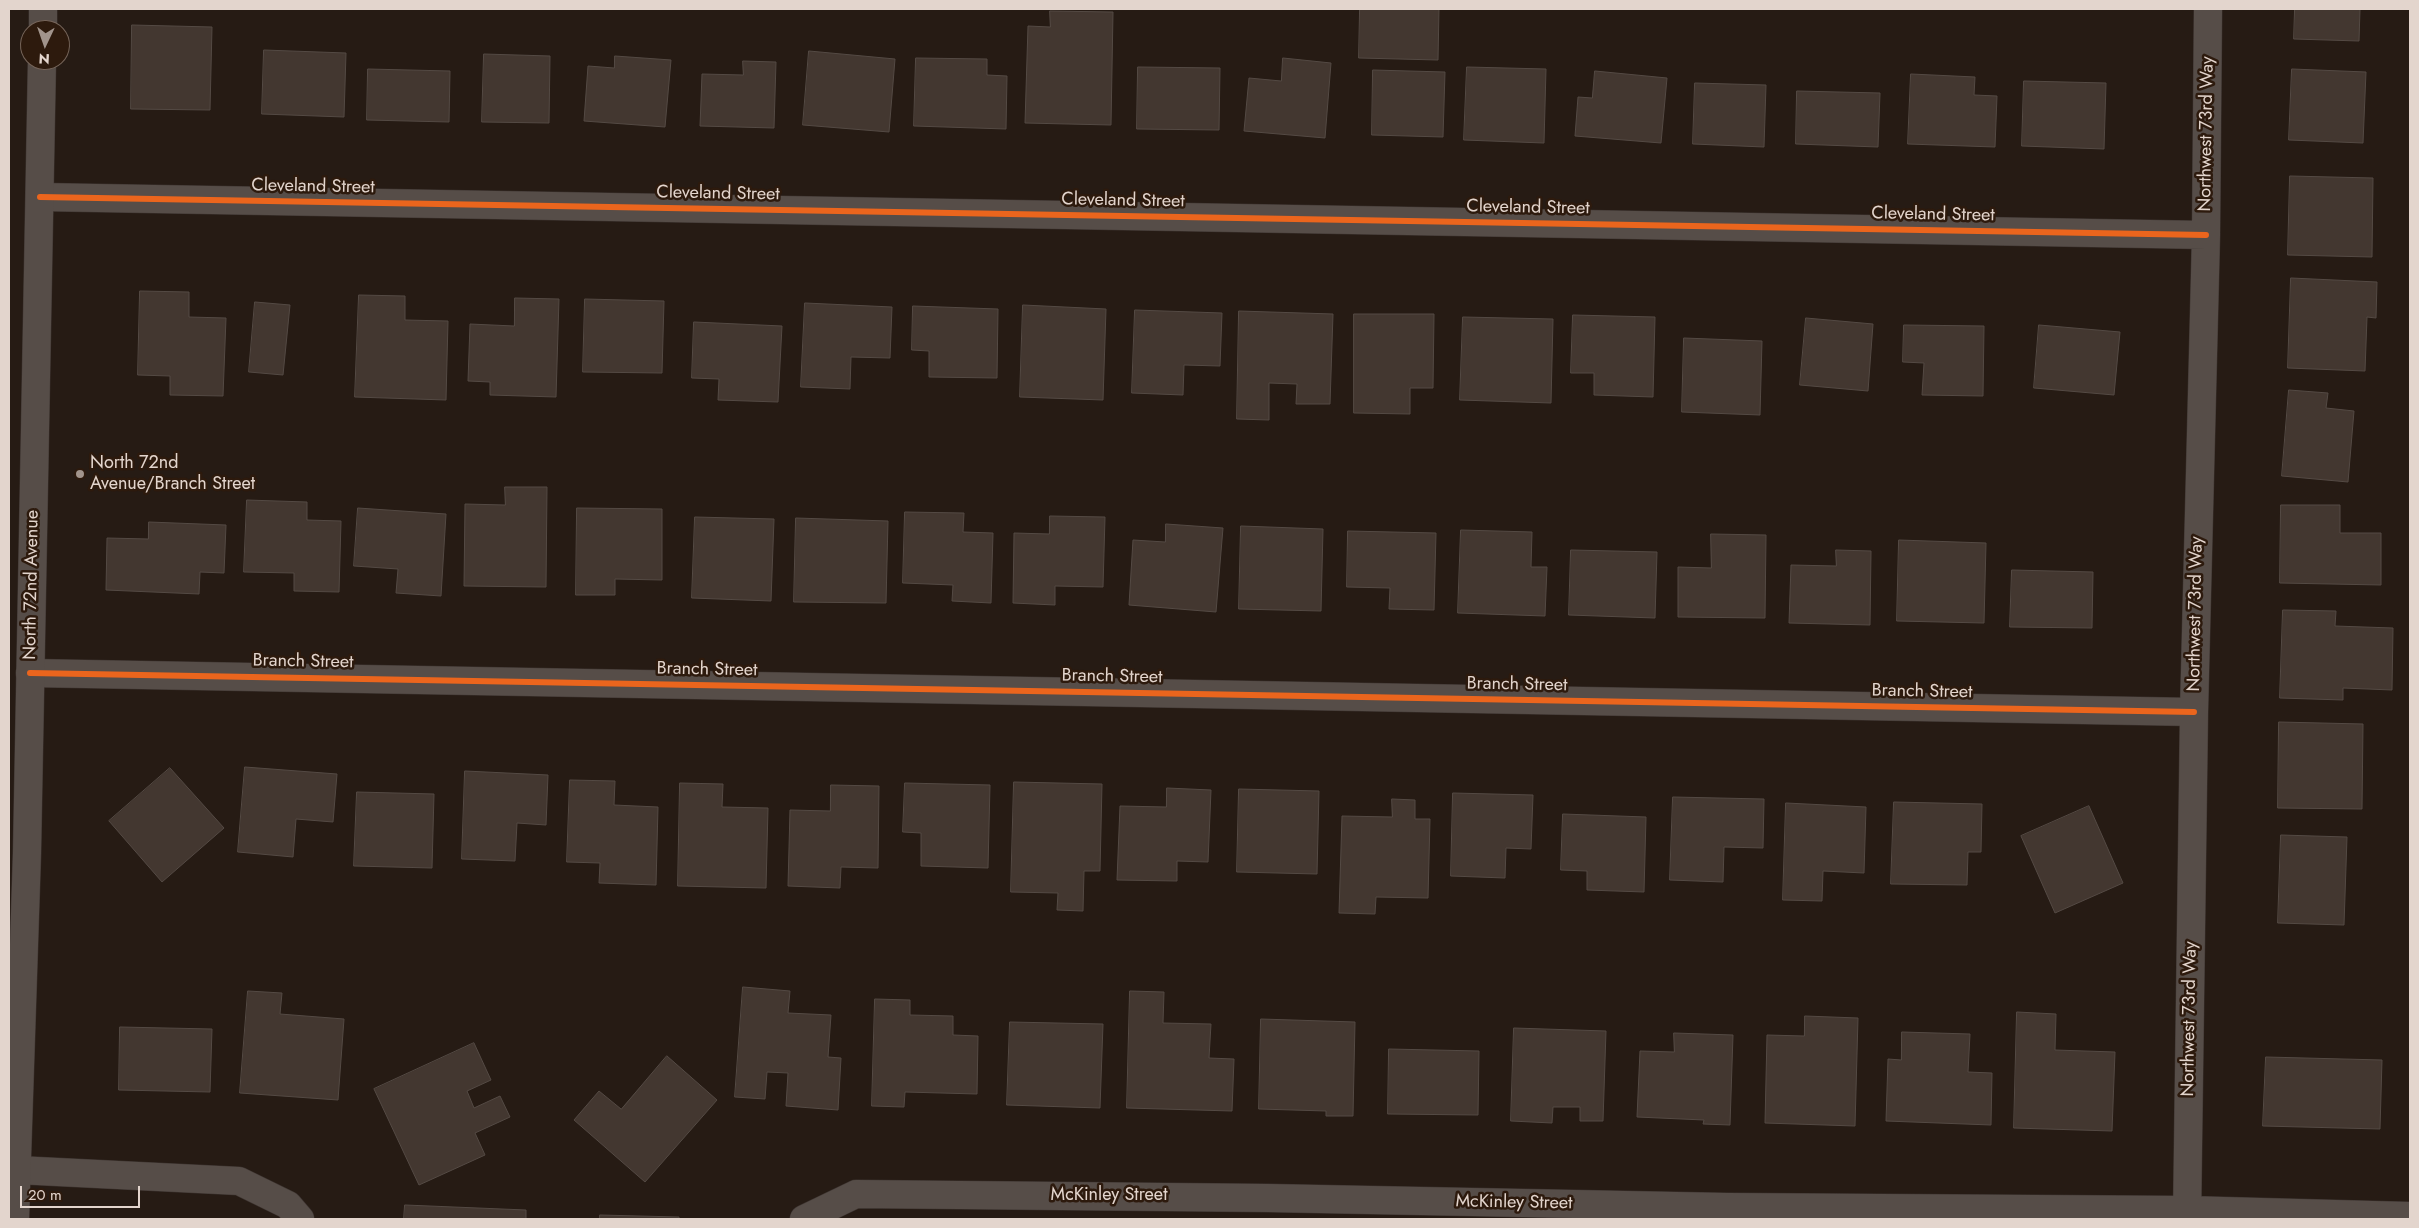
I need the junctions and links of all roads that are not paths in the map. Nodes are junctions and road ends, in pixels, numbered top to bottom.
1 (2208, 9) edge
2 (42, 70) edge
3 (40, 197) junction
4 (2206, 235) junction
5 (30, 672) junction
6 (2194, 712) junction
7 (18, 852) edge
8 (18, 1170) junction
9 (1268, 1209) edge
10 (1727, 1213) edge
11 (2187, 1215) edge
12 (2410, 1216) edge
13 (15, 1219) edge
14 (300, 1219) edge
15 (804, 1219) edge

1 - 4 street, Northwest 73rd Way
2 - 3 street, North 72nd Avenue
3 - 4 street, Cleveland Street
3 - 5 street, North 72nd Avenue
4 - 6 street, Northwest 73rd Way
5 - 6 street, Branch Street
5 - 7 street, North 72nd Avenue
6 - 11 street, Northwest 73rd Way
7 - 8 street, North 72nd Avenue
8 - 13 street, North 72nd Avenue
8 - 14 street
9 - 10 street, McKinley Street
9 - 15 street, McKinley Street
10 - 11 street, McKinley Street
11 - 12 street, McKinley Street

